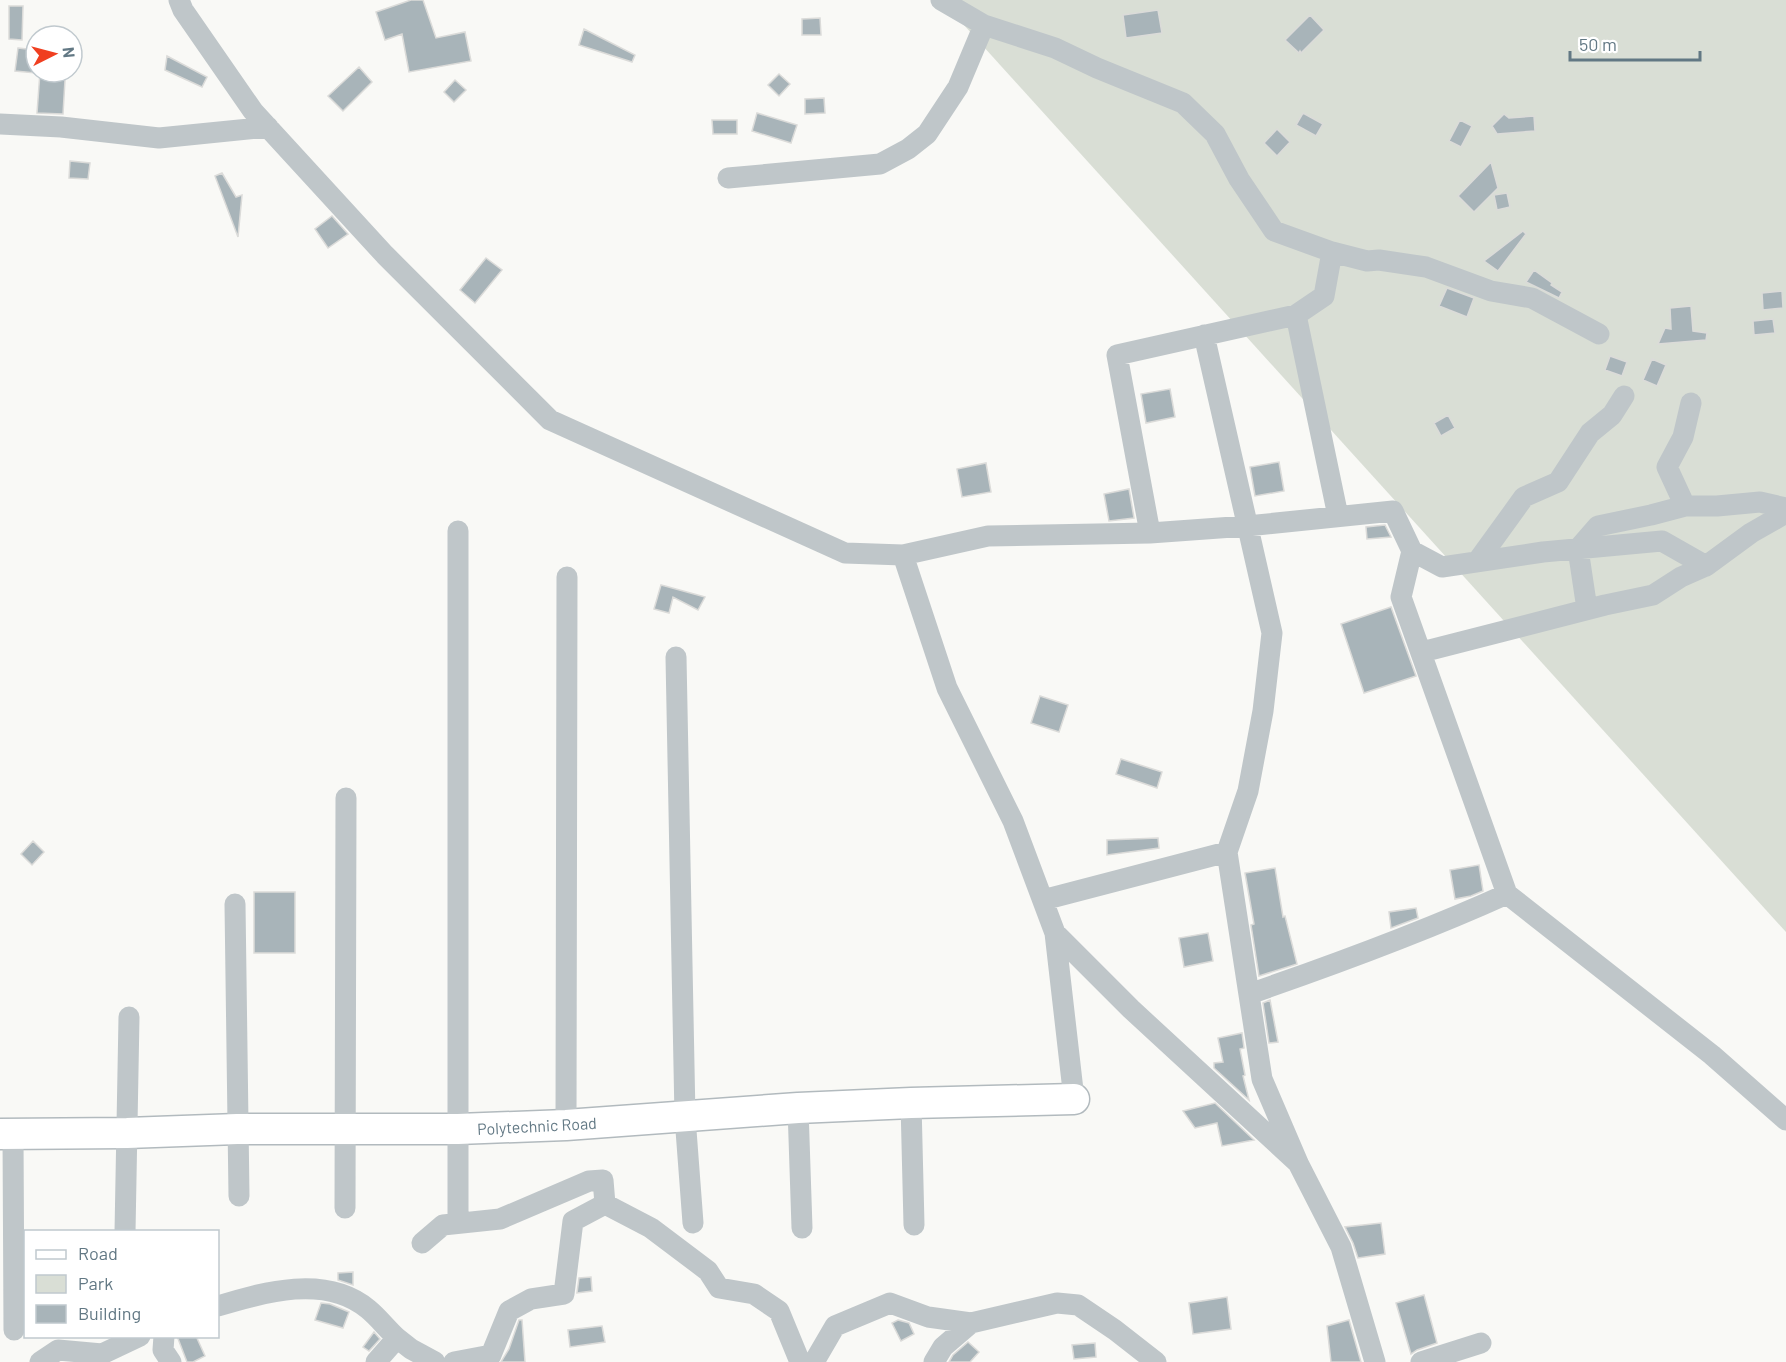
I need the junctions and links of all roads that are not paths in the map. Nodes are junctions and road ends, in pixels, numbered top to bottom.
1 (179, 0) edge
2 (940, 0) edge
3 (984, 25) junction
4 (0, 124) edge
5 (268, 127) junction
6 (728, 178) dead end
7 (1332, 252) junction
8 (1296, 315) junction
9 (1599, 334) dead end
10 (1204, 335) junction
11 (1624, 396) dead end
12 (1691, 403) dead end
13 (1685, 506) junction
14 (1786, 508) edge
15 (1786, 513) edge
16 (1338, 516) junction
17 (1247, 526) junction
18 (458, 531) dead end
19 (1150, 533) junction
20 (1578, 549) junction
21 (1412, 551) junction
22 (903, 555) junction
23 (1477, 562) junction
24 (1706, 566) junction
25 (567, 577) dead end
26 (1587, 609) junction
27 (1422, 652) junction
28 (676, 657) dead end
29 (346, 798) dead end
30 (1227, 852) junction
31 (1507, 894) junction
32 (1043, 900) junction
33 (235, 904) dead end
34 (1055, 933) junction
35 (1249, 994) junction
36 (129, 1017) dead end
37 (1074, 1099) joint
38 (911, 1103) junction
39 (798, 1108) junction
40 (685, 1117) junction
41 (1786, 1120) edge
42 (566, 1125) junction
43 (237, 1129) junction
44 (458, 1129) junction
45 (344, 1130) junction
46 (127, 1133) junction
47 (7, 1134) edge
48 (1298, 1163) junction
49 (239, 1196) dead end
50 (605, 1203) junction
51 (345, 1208) dead end
52 (458, 1217) dead end
53 (693, 1223) dead end
54 (914, 1225) dead end
55 (802, 1228) dead end
56 (125, 1230) edge
57 (422, 1243) dead end
58 (219, 1306) edge
59 (972, 1323) junction
60 (14, 1330) dead end
61 (136, 1338) edge
62 (397, 1338) junction
63 (1481, 1343) dead end
64 (40, 1362) edge
65 (376, 1362) edge
66 (435, 1362) edge
67 (454, 1362) edge
68 (812, 1362) edge
69 (934, 1362) edge
70 (1156, 1362) edge
71 (1376, 1362) edge
72 (1421, 1362) edge

1 - 5 street
2 - 3 street
3 - 6 street
3 - 7 street
4 - 5 street
5 - 22 street
7 - 8 street
7 - 9 street
8 - 10 street
8 - 16 street
10 - 17 street
10 - 19 street
11 - 23 street
12 - 13 street
13 - 14 street
13 - 20 street
15 - 24 street
16 - 17 street
16 - 21 street
17 - 19 street
17 - 30 street
18 - 44 street
19 - 22 street
20 - 23 street
20 - 24 street
20 - 26 street
21 - 23 street
21 - 27 street
22 - 32 street
24 - 26 street
25 - 42 street
26 - 27 street
27 - 31 street
28 - 40 street
29 - 45 street
30 - 32 street
30 - 35 street
31 - 35 street
31 - 41 street
32 - 34 street
33 - 43 street
34 - 37 street
34 - 48 street
35 - 48 street
36 - 46 street
37 - 38 street, Polytechnic Road
38 - 39 street, Polytechnic Road
38 - 54 street
39 - 40 street, Polytechnic Road
39 - 55 street
40 - 42 street, Polytechnic Road
40 - 53 street
42 - 44 street, Polytechnic Road
43 - 45 street, Polytechnic Road
43 - 46 street, Polytechnic Road
43 - 49 street
44 - 45 street, Polytechnic Road
44 - 52 street
45 - 51 street
46 - 47 street, Polytechnic Road
46 - 56 street
47 - 60 street
48 - 71 street
50 - 57 street
50 - 67 street
50 - 68 street
58 - 62 street
59 - 68 street
59 - 69 street
59 - 70 street
61 - 64 street
62 - 65 street
62 - 66 street
63 - 72 street

